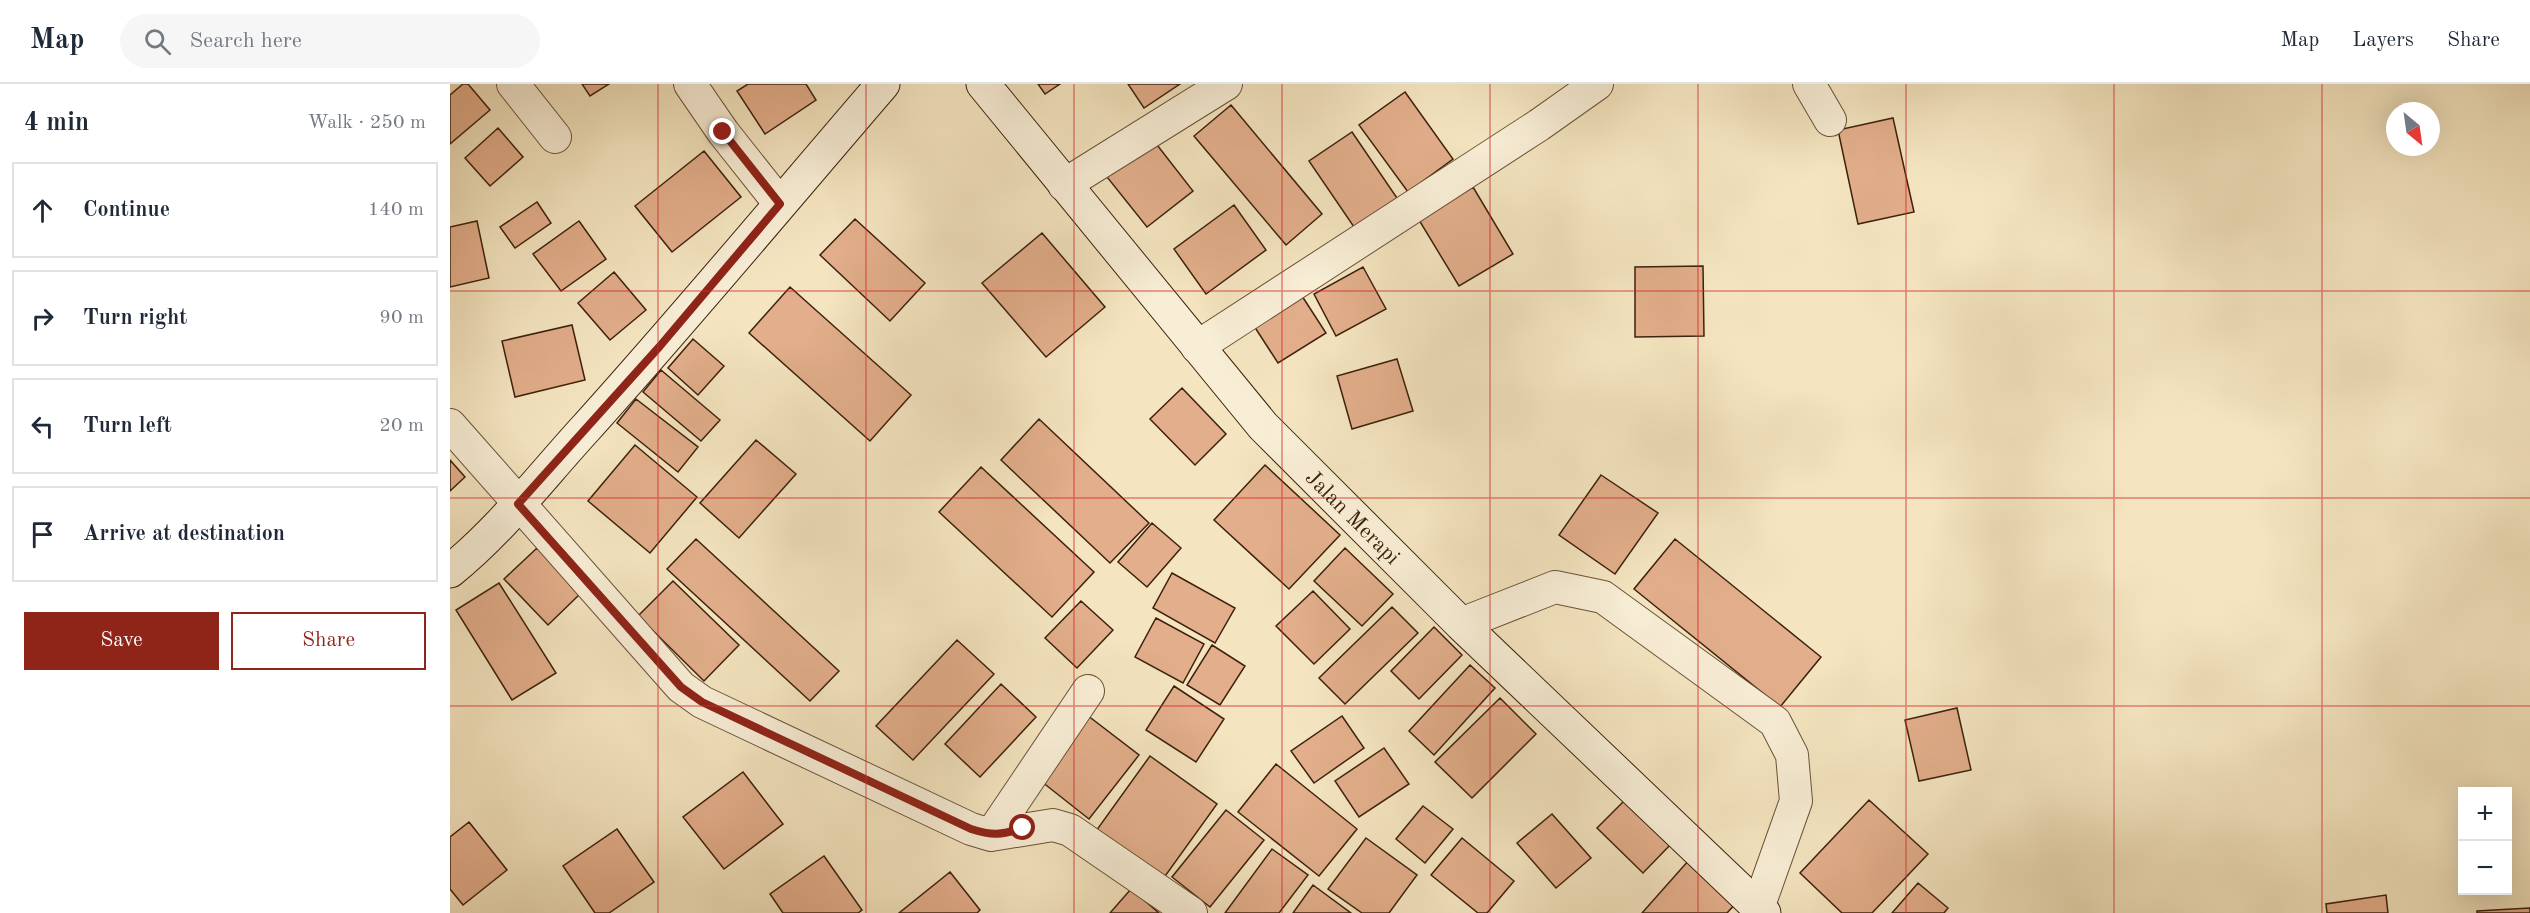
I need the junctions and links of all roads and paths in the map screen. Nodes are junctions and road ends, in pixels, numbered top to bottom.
1 (513, 84) edge
2 (690, 84) edge
3 (883, 84) edge
4 (983, 84) edge
5 (1226, 84) edge
6 (1597, 84) edge
7 (1809, 84) edge
8 (1830, 120) dead end
9 (555, 137) dead end
10 (1064, 185) junction
11 (780, 204) junction
12 (1197, 347) junction
13 (450, 425) edge
14 (518, 504) junction
15 (450, 571) edge
16 (1461, 624) junction
17 (1088, 691) dead end
18 (991, 835) junction
19 (1761, 910) edge
20 (1191, 913) edge

1 - 9 street
2 - 11 street
3 - 11 street
4 - 10 street, Jalan Merapi
5 - 10 street
6 - 12 street
7 - 8 street
10 - 12 street, Jalan Merapi
11 - 14 street
12 - 16 street, Jalan Merapi
13 - 14 street
14 - 15 street
14 - 18 street
16 - 19 street, Jalan Merapi
16 - 19 street
17 - 18 street
18 - 20 street

